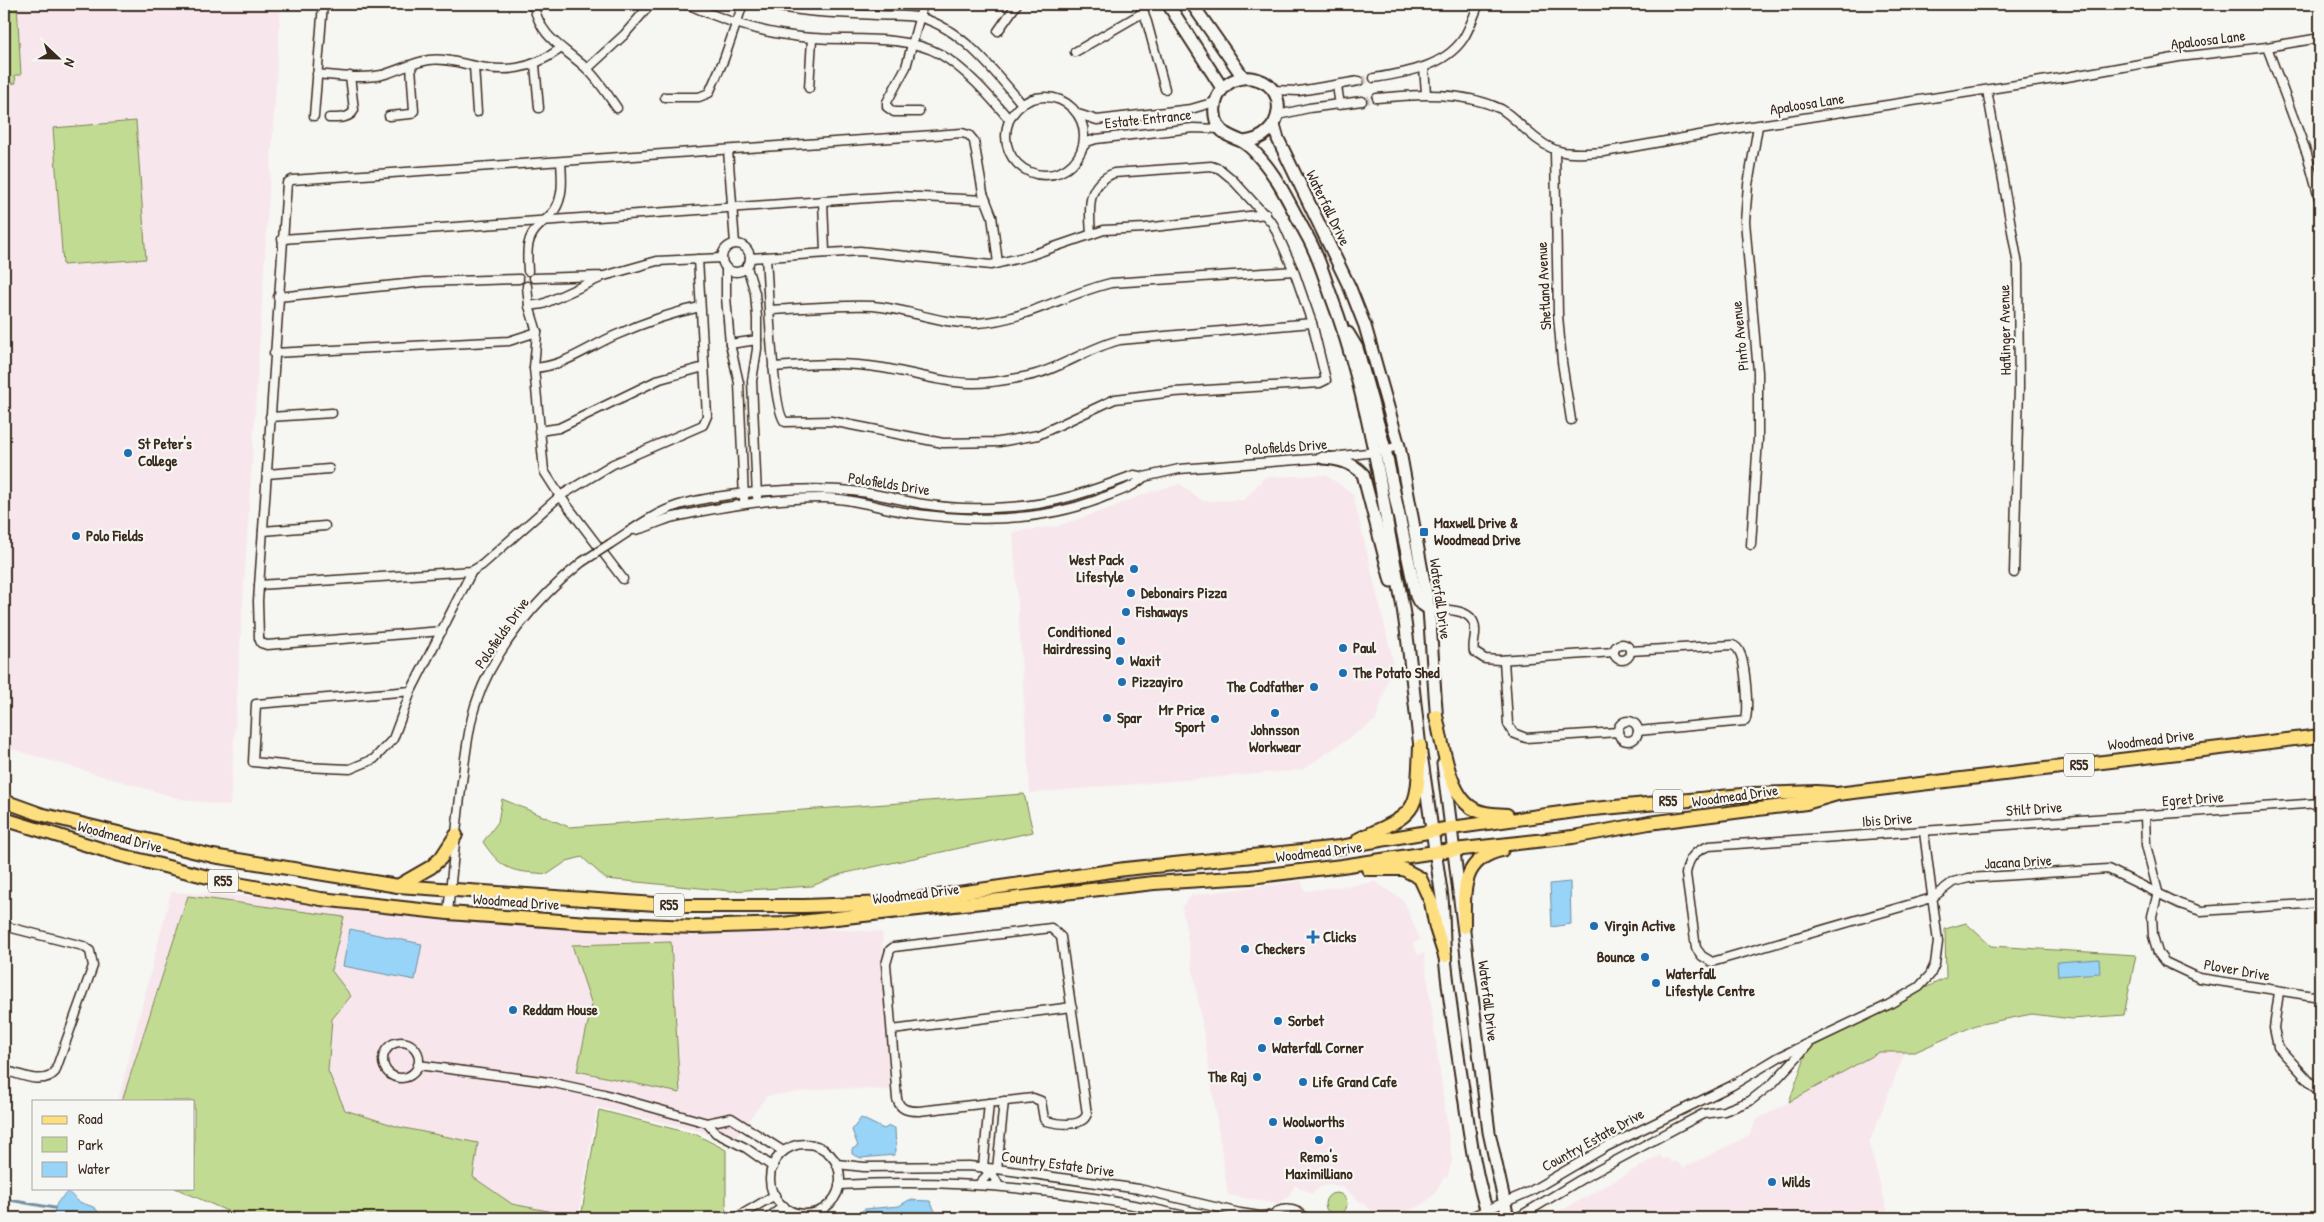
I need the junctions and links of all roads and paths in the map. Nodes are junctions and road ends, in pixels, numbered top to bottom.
1 (323, 4) edge
2 (533, 4) edge
3 (687, 4) edge
4 (743, 4) edge
5 (766, 4) edge
6 (923, 4) edge
7 (1017, 4) edge
8 (1140, 4) edge
9 (1168, 4) edge
10 (1192, 4) edge
11 (1479, 4) edge
12 (649, 6) dead end
13 (1144, 12) junction
14 (920, 18) junction
15 (736, 23) junction
16 (998, 31) dead end
17 (812, 38) junction
18 (2320, 38) edge
19 (913, 44) junction
20 (2267, 47) junction
21 (560, 49) junction
22 (1074, 52) dead end
23 (535, 65) junction
24 (411, 66) junction
25 (474, 66) junction
26 (1424, 67) junction
27 (587, 69) junction
28 (317, 74) junction
29 (350, 76) junction
30 (1243, 77) junction
31 (1374, 78) tunnel mouth
32 (1359, 81) tunnel mouth
33 (1337, 86) junction
34 (809, 88) dead end
35 (1222, 88) junction
36 (1165, 89) dead end
37 (1272, 90) junction
38 (1987, 90) junction
39 (1426, 93) junction
40 (665, 97) dead end
41 (1377, 98) tunnel mouth
42 (1362, 101) tunnel mouth
43 (1215, 102) junction
44 (1022, 104) junction
45 (1340, 104) junction
46 (539, 108) dead end
47 (617, 108) dead end
48 (477, 112) dead end
49 (919, 112) dead end
50 (1078, 114) junction
51 (314, 116) dead end
52 (389, 116) dead end
53 (329, 118) dead end
54 (1010, 119) junction
55 (1276, 120) junction
56 (1758, 126) junction
57 (1220, 128) junction
58 (1243, 142) junction
59 (1083, 148) junction
60 (728, 150) junction
61 (1555, 151) junction
62 (561, 162) junction
63 (986, 200) junction
64 (823, 201) junction
65 (2320, 202) edge
66 (732, 208) junction
67 (1266, 214) junction
68 (543, 221) junction
69 (1091, 234) junction
70 (282, 239) junction
71 (735, 244) junction
72 (825, 252) junction
73 (766, 257) junction
74 (722, 258) junction
75 (750, 258) junction
76 (698, 259) junction
77 (998, 263) junction
78 (747, 267) junction
79 (726, 269) junction
80 (1294, 271) junction
81 (528, 272) junction
82 (604, 276) junction
83 (534, 278) junction
84 (519, 279) junction
85 (527, 286) junction
86 (278, 297) junction
87 (529, 306) junction
88 (700, 307) junction
89 (770, 310) junction
90 (1312, 323) junction
91 (536, 332) junction
92 (757, 340) junction
93 (730, 344) junction
94 (274, 353) junction
95 (534, 368) junction
96 (704, 368) junction
97 (773, 368) junction
98 (752, 381) junction
99 (739, 383) junction
100 (332, 412) dead end
101 (270, 418) junction
102 (1571, 420) dead end
103 (539, 430) junction
104 (1399, 446) junction
105 (1381, 451) junction
106 (1323, 458) junction
107 (329, 469) dead end
108 (267, 474) junction
109 (1144, 477) junction
110 (757, 493) junction
111 (744, 495) junction
112 (560, 496) junction
113 (758, 502) junction
114 (744, 503) junction
115 (325, 526) dead end
116 (633, 530) junction
117 (263, 531) junction
118 (1751, 545) dead end
119 (472, 571) junction
120 (2014, 572) dead end
121 (623, 579) dead end
122 (259, 586) junction
123 (1402, 604) junction
124 (1429, 609) junction
125 (442, 630) junction
126 (1630, 651) junction
127 (1614, 652) junction
128 (1504, 660) junction
129 (411, 691) junction
130 (1436, 716) junction
131 (1638, 731) junction
132 (1618, 732) junction
133 (2320, 736) edge
134 (1420, 746) junction
135 (1837, 794) junction
136 (4, 801) edge
137 (2320, 803) edge
138 (1583, 810) junction
139 (2145, 816) junction
140 (4, 820) edge
141 (1451, 828) junction
142 (1432, 831) junction
143 (1924, 832) junction
144 (456, 835) junction
145 (1573, 837) junction
146 (1340, 847) junction
147 (1454, 850) junction
148 (1435, 852) junction
149 (1342, 866) junction
150 (398, 886) junction
151 (450, 890) junction
152 (2158, 892) junction
153 (1932, 898) junction
154 (2320, 903) edge
155 (448, 913) junction
156 (4, 926) edge
157 (1464, 928) junction
158 (1445, 956) junction
159 (2279, 992) junction
160 (2320, 997) edge
161 (1072, 1006) junction
162 (892, 1030) junction
163 (1810, 1044) junction
164 (418, 1065) junction
165 (4, 1070) edge
166 (2320, 1093) edge
167 (1004, 1101) junction
168 (989, 1103) junction
169 (707, 1123) junction
170 (783, 1151) junction
171 (837, 1164) junction
172 (773, 1167) junction
173 (982, 1167) junction
174 (993, 1171) junction
175 (979, 1184) junction
176 (839, 1185) junction
177 (999, 1186) junction
178 (774, 1195) junction
179 (1505, 1202) junction
180 (784, 1206) junction
181 (1488, 1214) edge
182 (1271, 1217) edge
183 (736, 1218) edge
184 (768, 1218) edge
185 (1194, 1218) edge
186 (1305, 1218) edge
187 (1468, 1218) edge
188 (1508, 1218) edge
189 (1517, 1218) edge

1 - 28 street
2 - 21 street
3 - 15 street
4 - 15 street
5 - 14 street
6 - 14 street
7 - 16 street
8 - 13 street
9 - 35 main road
10 - 30 main road
11 - 26 street
12 - 27 street
13 - 22 street
13 - 36 street
14 - 19 street
14 - 44 street
15 - 17 street
15 - 40 street
17 - 19 street
17 - 34 street
18 - 20 street, Apaloosa Lane
19 - 49 street
19 - 54 street
20 - 38 street, Apaloosa Lane
20 - 65 street
21 - 23 street
21 - 27 street
23 - 25 street
23 - 46 street
24 - 25 street
24 - 29 street
24 - 52 street
25 - 48 street
26 - 31 street
26 - 39 street
27 - 47 street
28 - 29 street
28 - 51 street
29 - 53 street
30 - 35 main road
30 - 37 main road
32 - 33 street
33 - 37 street
33 - 45 street
35 - 43 main road
37 - 55 main road
38 - 56 street, Apaloosa Lane
38 - 120 street, Haflinger Avenue
39 - 41 street
39 - 61 street
42 - 45 street
43 - 50 street, Estate Entrance
43 - 57 main road
44 - 50 street
44 - 54 street
45 - 55 street
50 - 59 street
54 - 59 street
55 - 58 main road
55 - 104 main road, Waterfall Drive
56 - 61 street, Apaloosa Lane
56 - 118 street, Pinto Avenue
57 - 58 main road
57 - 59 street, Estate Entrance
58 - 105 main road, Waterfall Drive
60 - 62 street
60 - 63 street
60 - 66 street
61 - 102 street, Shetland Avenue
62 - 68 street
62 - 70 street
63 - 64 street
63 - 77 street
64 - 66 street
64 - 72 street
66 - 68 street
66 - 71 street
67 - 69 street
67 - 69 street
67 - 80 street
68 - 70 street
68 - 81 street
69 - 77 street
70 - 86 street
71 - 74 street
71 - 75 street
72 - 73 street
72 - 77 street
73 - 75 street
73 - 89 street
74 - 76 street
74 - 79 street
75 - 78 street
76 - 82 street
76 - 88 street
78 - 79 street
78 - 92 street
79 - 93 street
80 - 89 street
80 - 90 street
81 - 83 street
81 - 84 street
82 - 83 street
82 - 87 street
83 - 85 street
84 - 85 street
84 - 86 street
85 - 87 street
86 - 94 street
87 - 91 street
88 - 95 street
88 - 96 street
89 - 97 street
90 - 97 street
90 - 97 street
91 - 94 street
91 - 95 street
92 - 93 street
92 - 98 street
93 - 99 street
94 - 101 street
95 - 103 street
96 - 103 street
96 - 112 street
98 - 99 street
98 - 110 street
99 - 111 street
100 - 101 street
101 - 108 street
103 - 112 street
104 - 105 street, Polofields Drive
104 - 124 main road, Waterfall Drive
105 - 106 street, Polofields Drive
105 - 123 main road, Waterfall Drive
105 - 124 main road
106 - 109 street, Polofields Drive
106 - 123 main road
107 - 108 street
108 - 117 street
109 - 110 street, Polofields Drive
109 - 113 street, Polofields Drive
110 - 111 street, Polofields Drive
110 - 113 street
111 - 114 street
111 - 116 street, Polofields Drive
112 - 119 street
112 - 121 street
113 - 114 street, Polofields Drive
114 - 116 street, Polofields Drive
115 - 117 street
116 - 144 street, Polofields Drive, bridge
117 - 122 street
119 - 122 street
119 - 125 street
122 - 125 street
123 - 134 main road, Waterfall Drive
124 - 128 street
124 - 130 main road, Waterfall Drive
125 - 129 street
126 - 127 street
126 - 127 street
126 - 131 street
127 - 128 street
128 - 132 street
129 - 129 street
130 - 138 main road
130 - 141 main road, Waterfall Drive
131 - 132 street
131 - 132 street
133 - 135 main road, Woodmead Drive / R55
134 - 142 main road, Waterfall Drive
134 - 146 main road
135 - 138 main road, Woodmead Drive / R55
135 - 145 main road, Woodmead Drive / R55
136 - 150 main road, Woodmead Drive / R55
137 - 139 street, Egret Drive
138 - 141 main road, Woodmead Drive / R55
139 - 143 street, Stilt Drive
139 - 152 street, Egret Drive
140 - 155 main road, Woodmead Drive / R55
141 - 142 main road, Woodmead Drive / R55
141 - 147 main road, Waterfall Drive
142 - 146 main road, Woodmead Drive / R55
142 - 148 main road, Waterfall Drive
143 - 153 street, Ibis Drive
143 - 153 street, Ibis Drive
144 - 150 main road
144 - 151 street, Polofields Drive
145 - 147 main road, Woodmead Drive / R55
145 - 157 main road
146 - 151 main road, Woodmead Drive / R55
147 - 148 main road, Woodmead Drive / R55
147 - 157 main road, Waterfall Drive
148 - 149 main road, Woodmead Drive / R55
148 - 158 main road, Waterfall Drive
149 - 155 main road, Woodmead Drive / R55
149 - 158 main road
150 - 151 main road, Woodmead Drive / R55
151 - 155 street, Polofields Drive
152 - 153 street, Jacana Drive
152 - 154 street, Jacana Drive
152 - 159 street, Plover Drive
153 - 163 street
156 - 165 street
157 - 179 main road, Waterfall Drive
158 - 181 main road, Waterfall Drive
159 - 160 street, Plover Drive
159 - 166 street
161 - 162 street
161 - 162 street
161 - 167 street
162 - 168 street
163 - 179 street, Country Estate Drive
163 - 189 street, Country Estate Drive
164 - 164 street
164 - 169 street
167 - 168 street
167 - 174 street
168 - 173 street
169 - 170 street
169 - 172 street
170 - 171 street
170 - 172 street
171 - 173 street, Country Estate Drive
171 - 176 street
172 - 178 street
173 - 174 street, Country Estate Drive
174 - 175 street
174 - 177 street
174 - 182 street, Country Estate Drive
175 - 176 street, Country Estate Drive
175 - 177 street, Country Estate Drive
176 - 180 street
177 - 185 street, Country Estate Drive
178 - 180 street
178 - 183 street
179 - 181 street, Country Estate Drive
179 - 188 main road, Waterfall Drive
180 - 184 street
181 - 187 street, Country Estate Drive
182 - 186 street, Country Estate Drive

